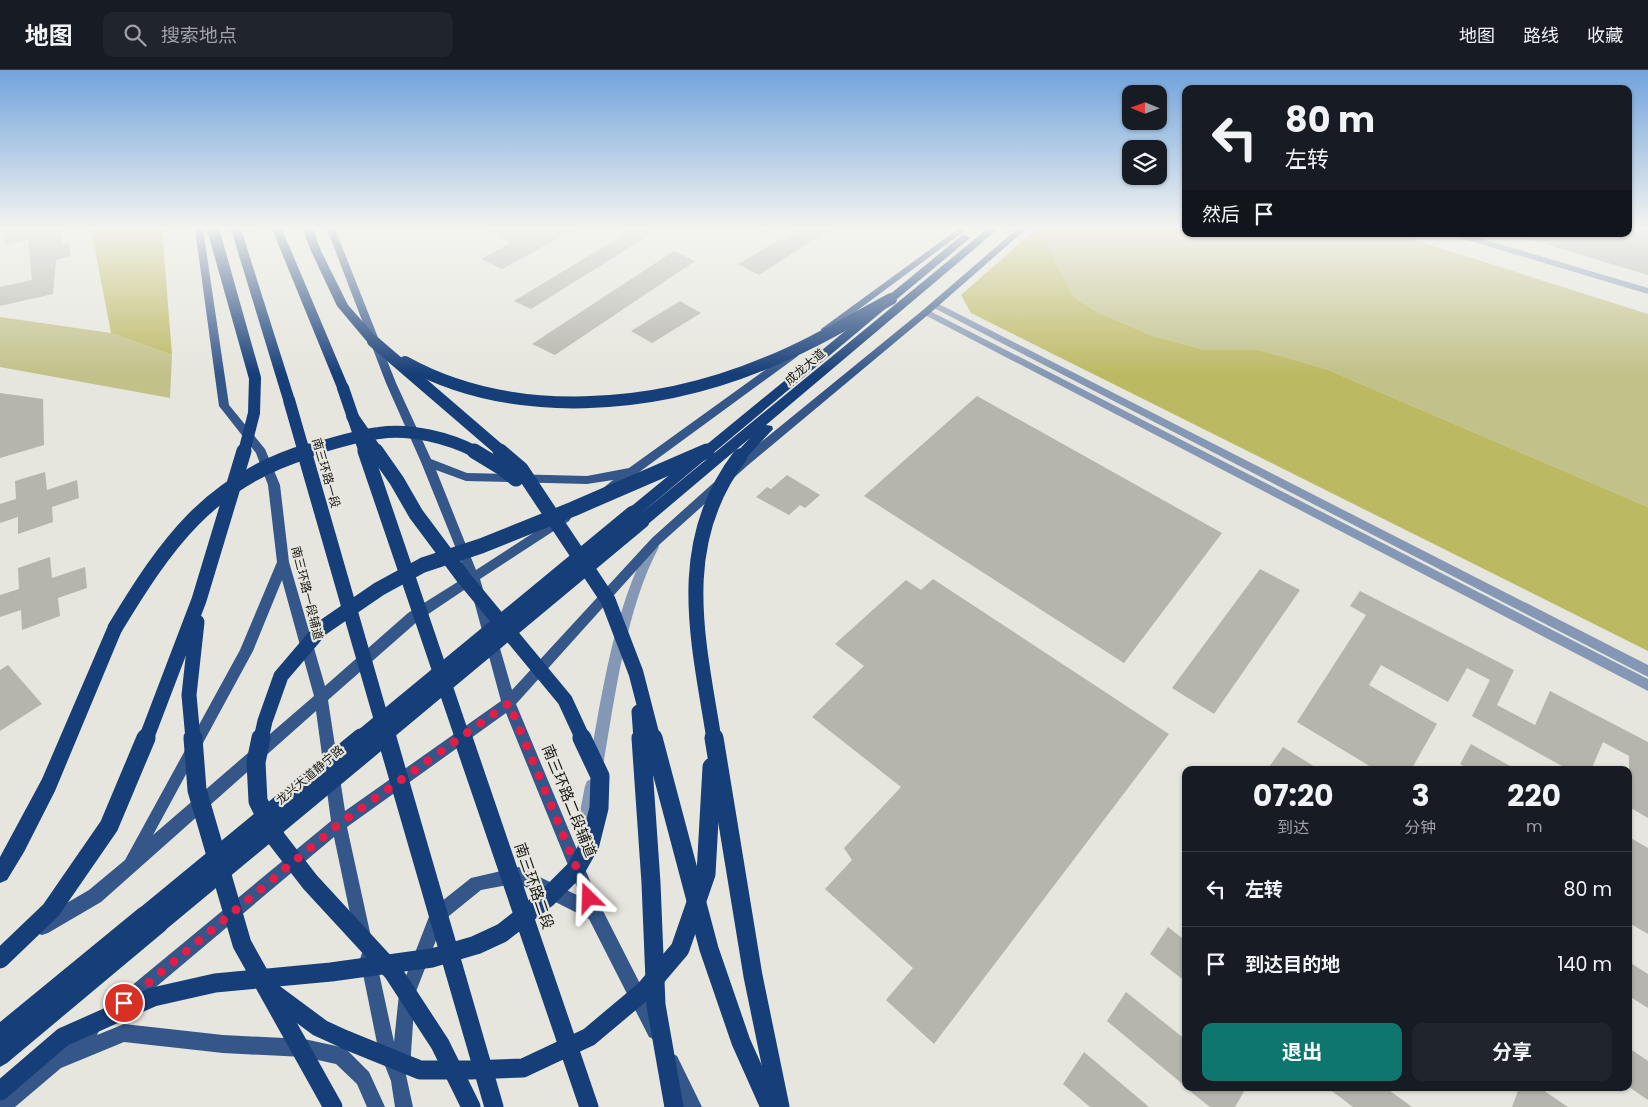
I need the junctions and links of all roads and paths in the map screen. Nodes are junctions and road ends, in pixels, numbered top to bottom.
1 (205, 277) edge
2 (227, 277) edge
3 (251, 277) edge
4 (297, 277) edge
5 (328, 277) edge
6 (350, 277) edge
7 (911, 277) edge
8 (924, 277) edge
9 (967, 277) edge
10 (1602, 277) edge
11 (1648, 291) edge
12 (897, 301) junction
13 (931, 309) junction
14 (373, 341) junction
15 (352, 416) junction
16 (707, 451) junction
17 (427, 462) junction
18 (641, 467) junction
19 (547, 506) junction
20 (637, 517) junction
21 (656, 541) junction
22 (283, 562) junction
23 (474, 579) junction
24 (199, 600) junction
25 (1648, 671) edge
26 (636, 674) junction
27 (1648, 685) edge
28 (321, 698) junction
29 (509, 703) junction
30 (713, 740) junction
31 (339, 824) junction
32 (578, 869) junction
33 (0, 874) edge
34 (95, 896) junction
35 (595, 913) junction
36 (0, 952) edge
37 (0, 959) edge
38 (267, 988) junction
39 (0, 1035) edge
40 (0, 1056) edge
41 (50, 1064) junction
42 (400, 1081) junction
43 (0, 1091) edge
44 (1, 1107) edge
45 (333, 1107) edge
46 (376, 1107) edge
47 (404, 1107) edge
48 (471, 1107) edge
49 (494, 1107) edge
50 (589, 1107) edge
51 (674, 1107) edge
52 (693, 1107) edge
53 (770, 1107) edge
54 (780, 1107) edge

1 - 22 main road, 南三环路一段辅道
2 - 24 highway, bridge
3 - 49 highway, 南三环路一段, bridge
4 - 15 highway, bridge
5 - 14 highway
6 - 17 main road
7 - 18 main road
8 - 12 highway, 成龙大道
9 - 13 main road
10 - 11 street
12 - 14 highway, bridge
12 - 16 highway, 成龙大道, bridge
12 - 20 highway, 成龙大道
12 - 30 highway, bridge
13 - 21 main road
13 - 25 street
13 - 27 street
14 - 19 highway, bridge
15 - 43 highway, bridge
15 - 50 highway, 南三环路二段, bridge
16 - 20 highway, 成龙大道, bridge
16 - 48 highway, bridge
17 - 18 main road
17 - 23 main road
18 - 23 main road
19 - 26 highway, bridge
19 - 33 highway, bridge
20 - 39 highway, 龙兴大道静宁路, bridge
20 - 40 highway, 龙兴大道静宁路, bridge
21 - 29 main road
21 - 32 street
22 - 28 main road, 南三环路一段辅道
22 - 34 main road
23 - 28 main road
23 - 29 main road, 南三环路二段辅道
24 - 37 highway, bridge
24 - 38 highway, bridge
26 - 51 highway, bridge
26 - 53 highway, bridge
28 - 31 main road, 南三环路一段辅道
28 - 34 main road
29 - 31 main road
29 - 32 main road, 南三环路二段辅道
30 - 38 highway, bridge
30 - 54 highway, bridge
31 - 41 main road
31 - 42 main road
32 - 35 main road, 南三环路二段辅道
34 - 36 main road
35 - 42 main road
35 - 52 main road, 南三环路二段辅道
38 - 45 highway, bridge
41 - 44 main road
41 - 46 main road
42 - 47 main road

